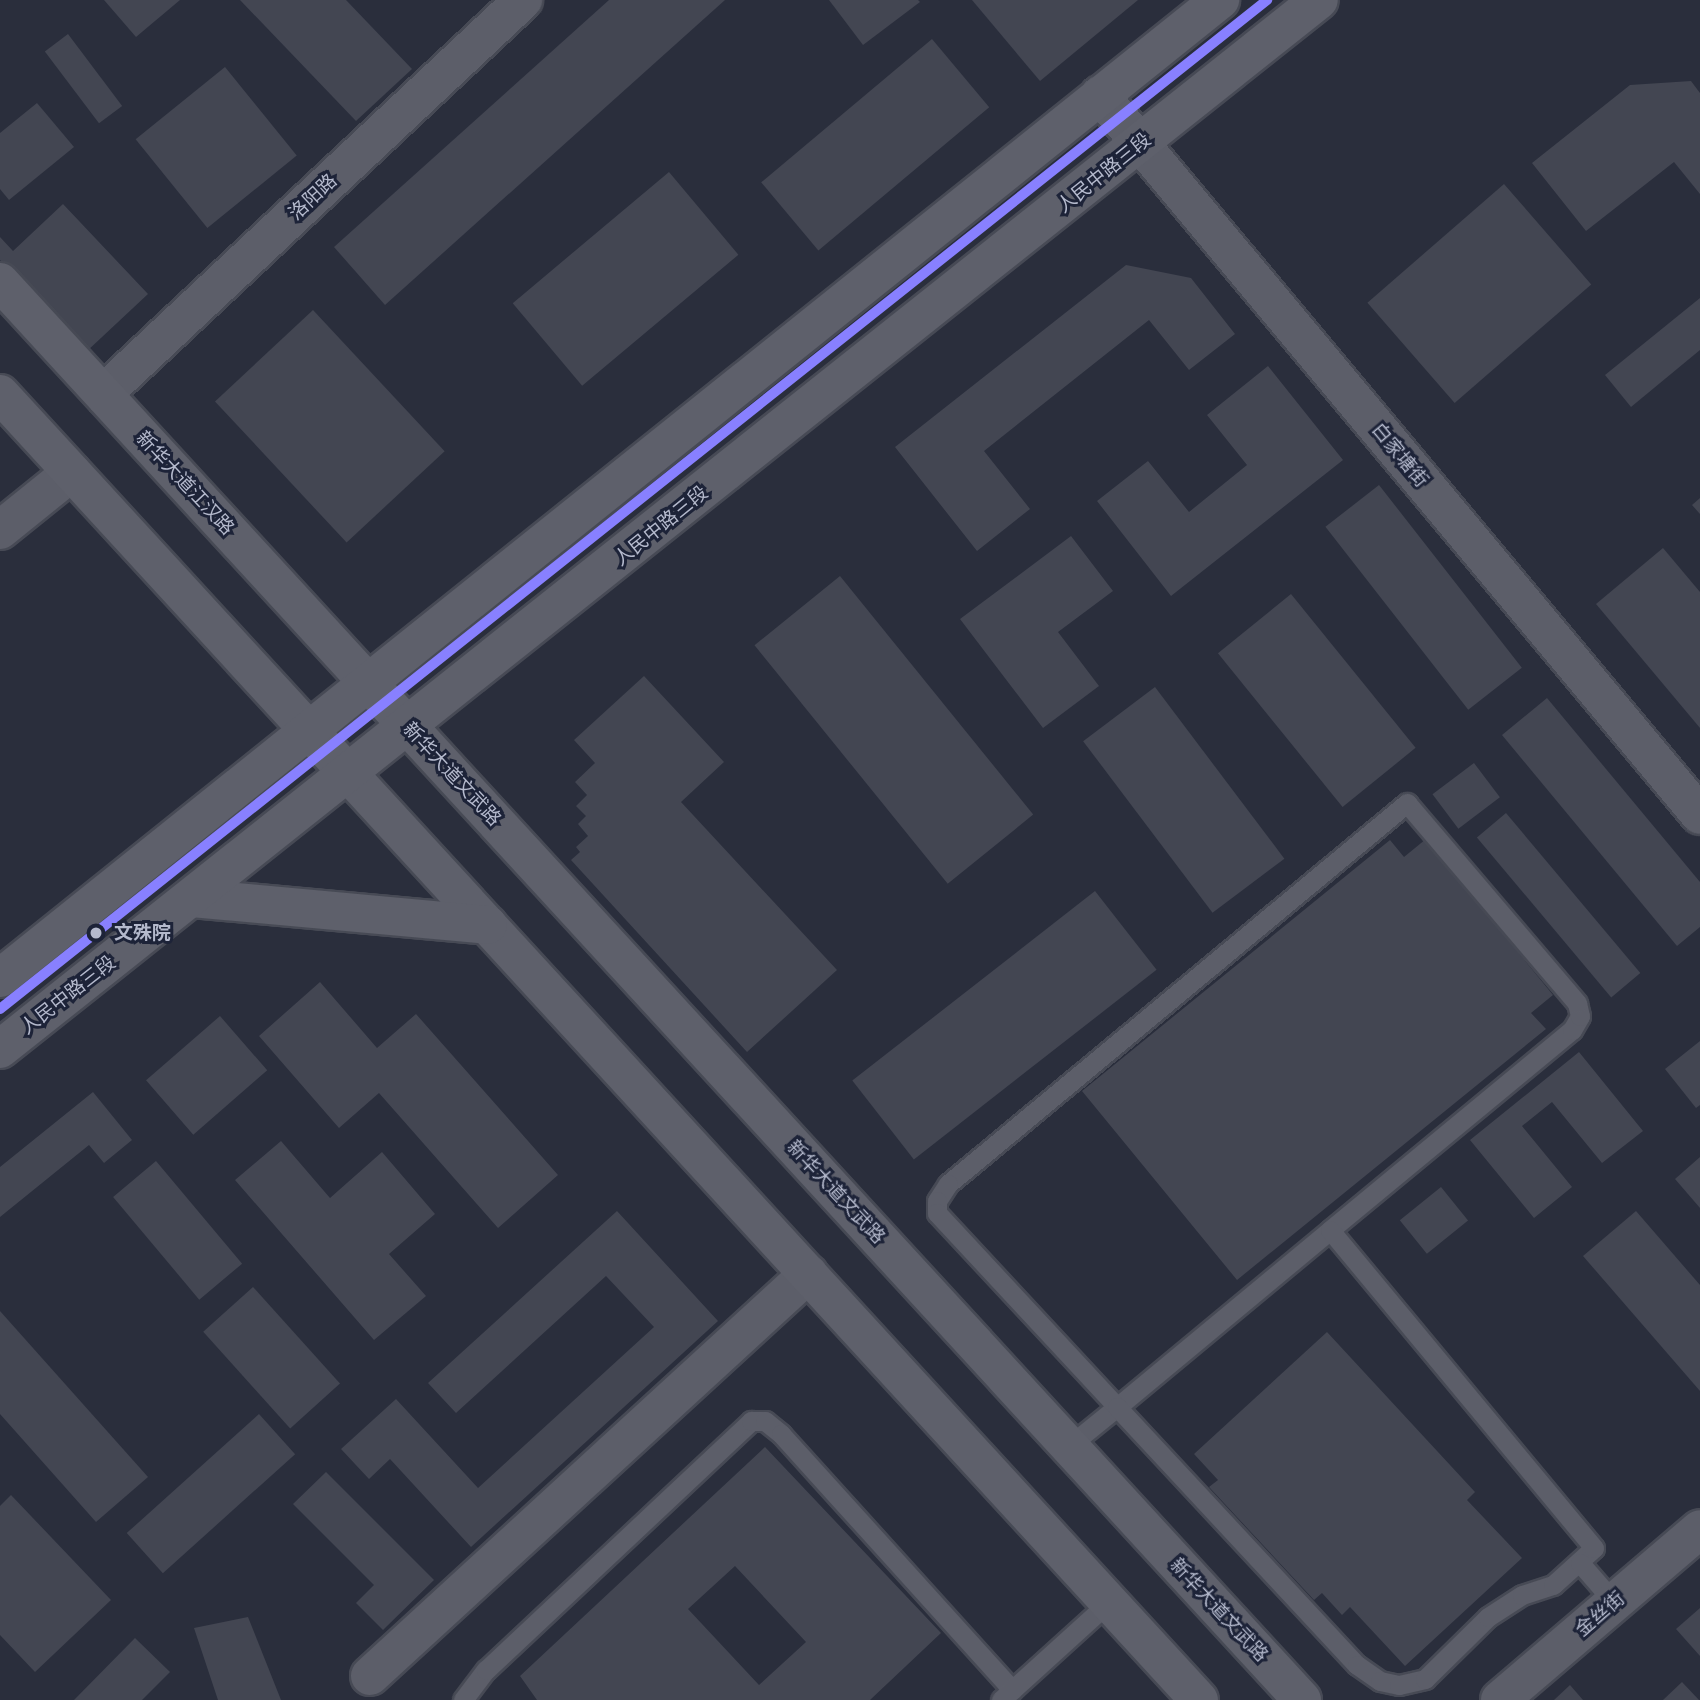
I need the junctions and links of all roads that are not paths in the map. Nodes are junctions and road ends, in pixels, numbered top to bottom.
1 (523, 0) edge
2 (1220, 0) edge
3 (1319, 0) edge
4 (1100, 95) junction
5 (1141, 143) junction
6 (0, 282) edge
7 (0, 394) edge
8 (103, 394) junction
9 (72, 472) junction
10 (0, 530) edge
11 (370, 684) junction
12 (408, 727) junction
13 (311, 732) junction
14 (348, 773) junction
15 (1700, 815) edge
16 (192, 898) junction
17 (488, 925) junction
18 (0, 978) edge
19 (0, 1049) edge
20 (1330, 1230) junction
21 (808, 1274) junction
22 (1117, 1407) junction
23 (1069, 1446) junction
24 (1700, 1529) edge
25 (1580, 1563) junction
26 (1109, 1601) junction
27 (1614, 1602) junction
28 (370, 1676) dead end
29 (1007, 1695) edge
30 (464, 1700) edge
31 (1199, 1700) edge
32 (1301, 1700) edge
33 (1500, 1700) edge

1 - 8 street, 洛阳路
2 - 4 main road
3 - 5 main road, 人民中路三段
4 - 5 street, 白家塘街
4 - 11 main road
5 - 12 main road, 人民中路三段
5 - 15 street, 白家塘街
6 - 8 main road, 新华大道江汉路
7 - 9 main road
8 - 11 main road, 新华大道江汉路
9 - 10 street
9 - 13 main road
11 - 12 main road, 新华大道文武路
11 - 13 main road
12 - 14 main road, 人民中路三段
12 - 23 main road, 新华大道文武路
13 - 14 main road
13 - 18 main road
14 - 16 main road, 人民中路三段
14 - 17 main road
16 - 17 main road
16 - 19 main road, 人民中路三段
17 - 21 main road
20 - 22 lane
20 - 22 lane
20 - 25 lane
21 - 26 main road
21 - 28 street
22 - 23 lane
22 - 25 lane
23 - 32 main road, 新华大道文武路
24 - 27 street, 金丝街
25 - 27 lane
26 - 29 lane
26 - 31 main road
27 - 33 street, 金丝街
29 - 30 lane

